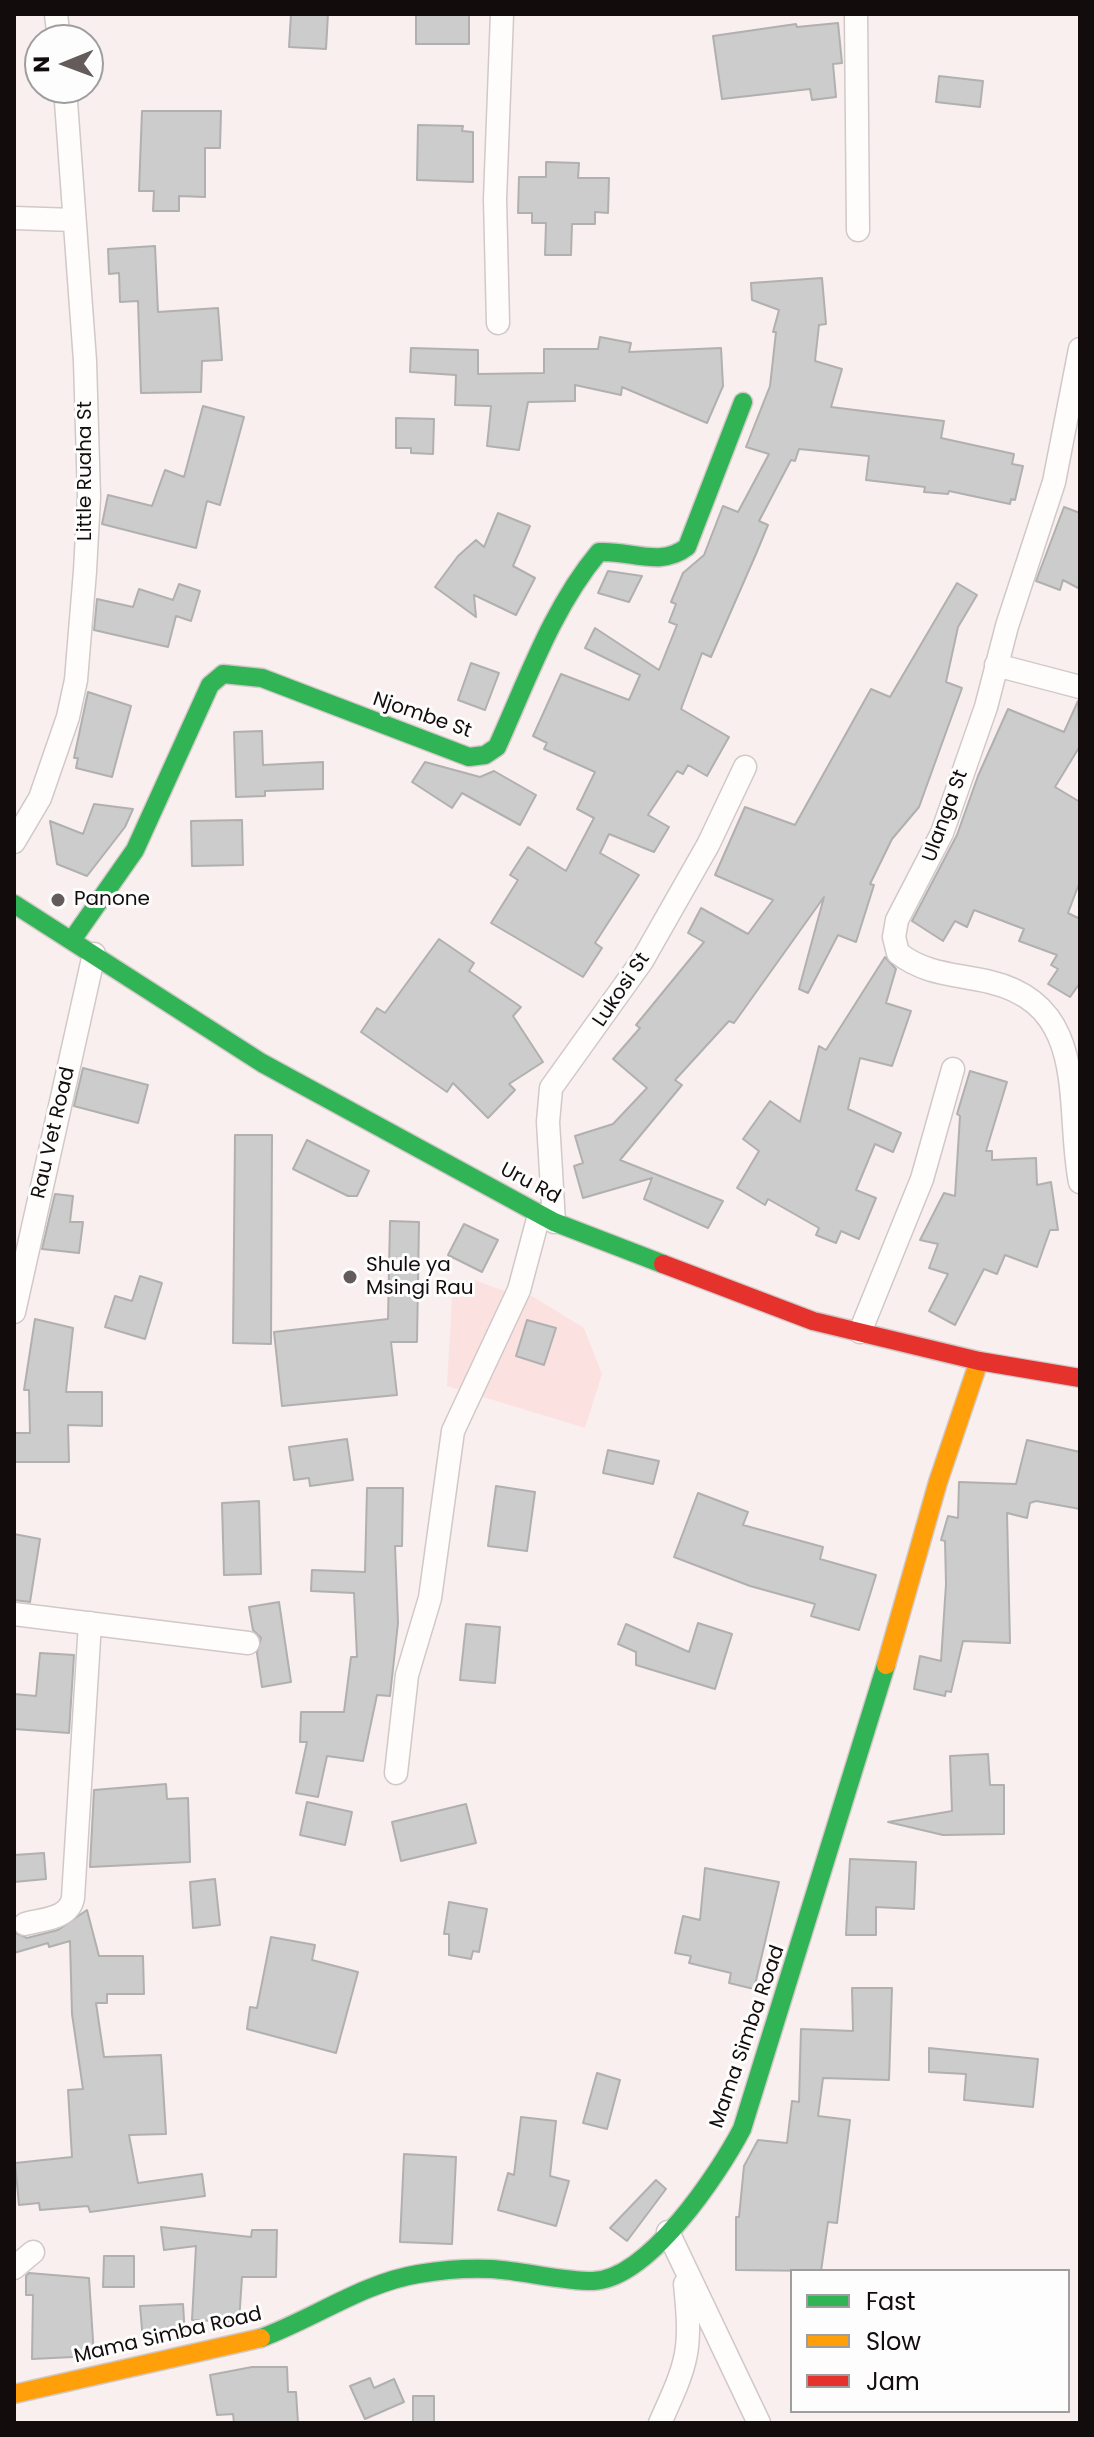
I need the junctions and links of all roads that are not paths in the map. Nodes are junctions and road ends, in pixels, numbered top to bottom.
1 (502, 14) edge
2 (856, 14) edge
3 (66, 104) edge
4 (14, 218) edge
5 (74, 220) junction
6 (858, 230) dead end
7 (498, 323) dead end
8 (1080, 349) edge
9 (743, 402) dead end
10 (996, 665) junction
11 (1080, 687) edge
12 (745, 767) dead end
13 (14, 842) edge
14 (14, 904) edge
15 (72, 940) junction
16 (94, 954) junction
17 (953, 1069) dead end
18 (1080, 1182) edge
19 (547, 1219) junction
20 (14, 1312) edge
21 (860, 1332) junction
22 (979, 1361) junction
23 (1079, 1374) edge
24 (14, 1614) edge
25 (90, 1623) junction
26 (248, 1643) dead end
27 (396, 1773) dead end
28 (25, 1924) dead end
29 (668, 2232) junction
30 (33, 2252) dead end
31 (682, 2263) junction
32 (14, 2268) edge
33 (14, 2394) edge
34 (660, 2423) edge
35 (759, 2423) edge

1 - 7 street
2 - 6 street
3 - 5 street, Little Ruaha St
4 - 5 street
5 - 13 street, Little Ruaha St
8 - 10 street, Ulanga St
9 - 15 street, Njombe St
10 - 11 street
10 - 18 street, Ulanga St
12 - 19 street, Lukosi St
14 - 15 street, Uru Rd
15 - 16 street, Uru Rd
16 - 19 street, Uru Rd
16 - 20 street, Rau Vet Road
17 - 21 street
19 - 21 street, Uru Rd
19 - 27 street, Lukosi St
21 - 22 street, Uru Rd
22 - 23 street, Uru Rd
22 - 29 street, Mama Simba Road
24 - 25 street
25 - 26 street
25 - 28 street
29 - 31 street
29 - 33 street, Mama Simba Road
30 - 32 street
31 - 34 street
31 - 35 street

